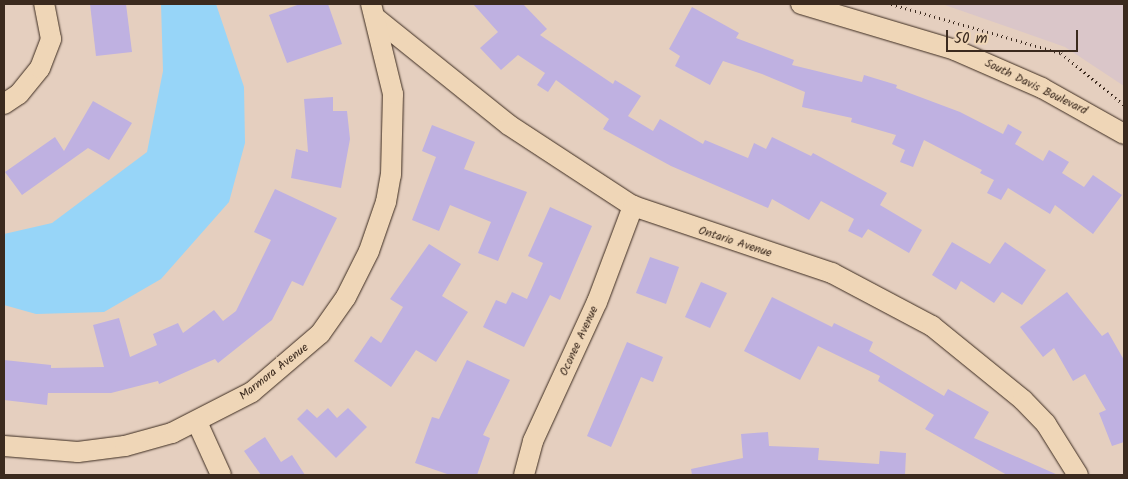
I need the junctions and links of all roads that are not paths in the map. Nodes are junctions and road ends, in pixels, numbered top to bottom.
1 (44, 4) edge
2 (801, 4) edge
3 (374, 11) edge
4 (4, 104) edge
5 (1124, 134) edge
6 (633, 206) junction
7 (197, 422) junction
8 (4, 446) edge
9 (221, 475) edge
10 (524, 475) edge
11 (1078, 475) edge

1 - 4 street
2 - 5 street, South Davis Boulevard
3 - 6 street, Ontario Avenue
3 - 7 street, Marmora Avenue
6 - 10 street, Oconee Avenue
6 - 11 street, Ontario Avenue
7 - 8 street, Marmora Avenue
7 - 9 street

